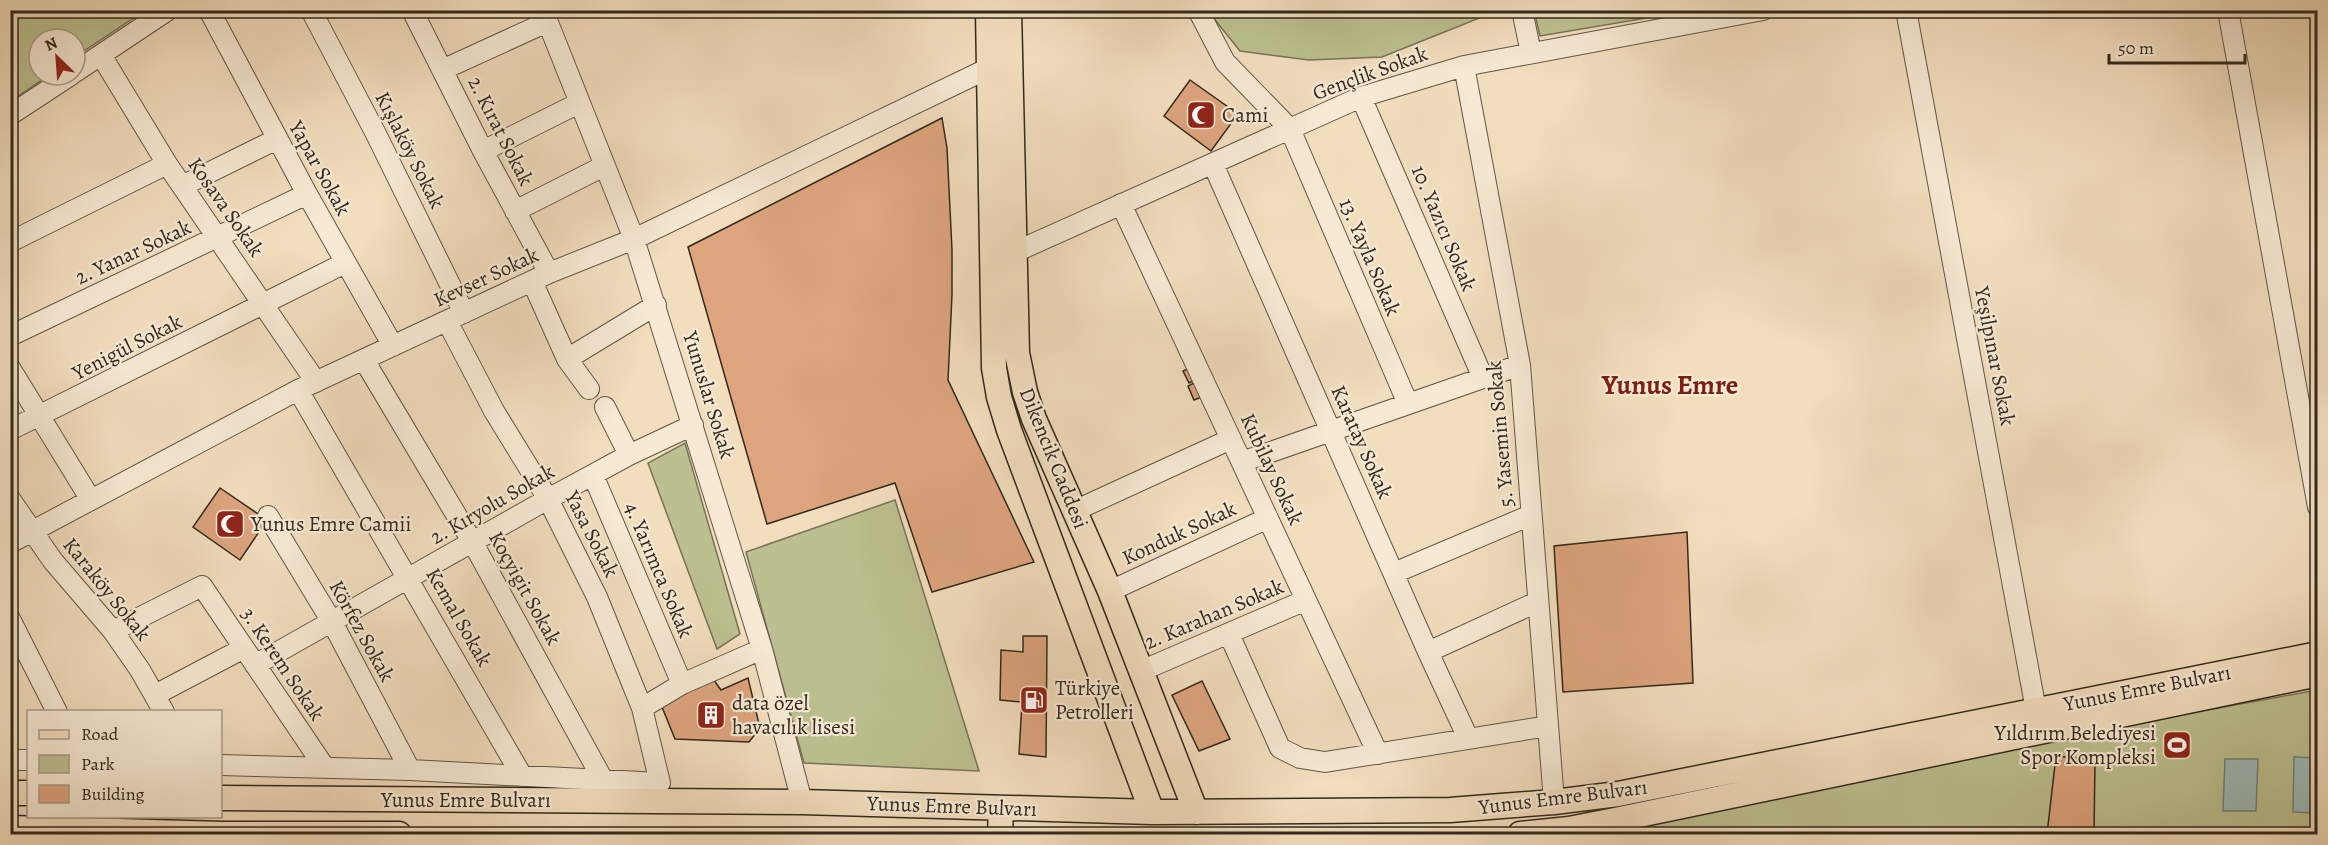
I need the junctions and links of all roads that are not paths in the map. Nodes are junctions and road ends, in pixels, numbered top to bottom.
1 (168, 10) edge
2 (209, 10) edge
3 (311, 10) edge
4 (412, 10) edge
5 (988, 10) edge
6 (1009, 10) edge
7 (1198, 10) edge
8 (1522, 10) edge
9 (1763, 10) edge
10 (1906, 10) edge
11 (2228, 10) edge
12 (545, 16) edge
13 (1531, 53) junction
14 (101, 55) junction
15 (87, 64) edge
16 (1464, 66) junction
17 (989, 68) junction
18 (442, 70) junction
19 (53, 87) edge
20 (1361, 97) junction
21 (579, 103) junction
22 (10, 115) edge
23 (1290, 129) junction
24 (277, 140) junction
25 (483, 151) junction
26 (167, 164) junction
27 (1213, 164) junction
28 (604, 166) junction
29 (182, 186) junction
30 (307, 194) junction
31 (1121, 204) junction
32 (515, 210) junction
33 (218, 238) junction
34 (634, 239) junction
35 (10, 242) edge
36 (1015, 252) junction
37 (345, 264) junction
38 (541, 277) junction
39 (656, 304) junction
40 (264, 305) junction
41 (456, 317) junction
42 (10, 336) edge
43 (393, 346) junction
44 (567, 359) junction
45 (364, 360) junction
46 (1520, 365) junction
47 (10, 368) edge
48 (1483, 378) junction
49 (307, 386) junction
50 (589, 389) dead end
51 (1408, 404) junction
52 (605, 407) dead end
53 (39, 417) junction
54 (693, 425) junction
55 (10, 430) edge
56 (1331, 431) junction
57 (1231, 439) junction
58 (629, 455) junction
59 (1242, 462) junction
60 (593, 475) junction
61 (10, 499) edge
62 (548, 499) junction
63 (91, 500) junction
64 (2318, 507) edge
65 (1074, 511) junction
66 (1531, 515) junction
67 (268, 516) dead end
68 (1268, 518) junction
69 (32, 532) junction
70 (10, 543) edge
71 (473, 543) junction
72 (1394, 573) junction
73 (409, 578) junction
74 (1110, 591) junction
75 (1306, 600) junction
76 (1537, 602) junction
77 (10, 619) edge
78 (332, 622) junction
79 (113, 631) junction
80 (1229, 634) junction
81 (244, 648) junction
82 (762, 649) junction
83 (1428, 652) junction
84 (2318, 654) edge
85 (255, 665) junction
86 (1141, 671) junction
87 (2318, 674) edge
88 (682, 684) junction
89 (159, 703) edge
90 (642, 708) junction
91 (56, 710) edge
92 (2036, 710) junction
93 (1548, 726) junction
94 (1468, 738) junction
95 (1378, 754) junction
96 (10, 760) edge
97 (27, 760) edge
98 (222, 765) edge
99 (325, 768) junction
100 (410, 770) junction
101 (522, 776) junction
102 (603, 780) junction
103 (10, 793) edge
104 (27, 793) edge
105 (222, 798) edge
106 (802, 802) junction
107 (1554, 802) junction
108 (1001, 808) junction
109 (1152, 812) junction
110 (1196, 812) junction
111 (218, 818) edge
112 (1617, 827) edge
113 (10, 828) edge
114 (224, 834) edge
115 (341, 834) edge
116 (399, 834) edge
117 (1000, 834) edge
118 (1520, 834) edge

1 - 14 street
2 - 24 street, Yapar Sokak
3 - 41 street, Kışlaköy Sokak
4 - 18 street, 2. Kırat Sokak
5 - 17 main road, Dikencik Caddesi
6 - 36 main road, Dikencik Caddesi
7 - 23 street
8 - 13 street
9 - 13 street, Gençlik Sokak
10 - 92 street, Yeşilpınar Sokak
11 - 64 street
12 - 18 street
12 - 21 street, Yunuslar Sokak
13 - 16 street, Gençlik Sokak
14 - 15 street
14 - 26 street, Kosava Sokak
16 - 20 street, Gençlik Sokak
16 - 46 street, 5. Yasemin Sokak
17 - 34 street, Kevser Sokak
17 - 109 main road, Dikencik Caddesi
18 - 25 street, 2. Kırat Sokak
19 - 22 street
20 - 23 street, Gençlik Sokak
20 - 48 street, 10. Yazıcı Sokak
21 - 25 street
21 - 28 street, Yunuslar Sokak
23 - 27 street, Gençlik Sokak
23 - 51 street, 13. Yayla Sokak
24 - 29 street
24 - 30 street, Yapar Sokak
25 - 32 street, 2. Kırat Sokak
26 - 29 street, Kosava Sokak
26 - 35 street
27 - 31 street, Gençlik Sokak
27 - 56 street, Karatay Sokak
28 - 32 street
28 - 34 street, Yunuslar Sokak
29 - 33 street, Kosava Sokak
30 - 33 street, 2. Yanar Sokak
30 - 37 street, Yapar Sokak
31 - 36 street, Gençlik Sokak
31 - 57 street, Kubilay Sokak
32 - 38 street, 2. Kırat Sokak
33 - 40 street, Kosava Sokak
33 - 42 street, 2. Yanar Sokak
34 - 38 street, Kevser Sokak
34 - 39 street, Yunuslar Sokak
36 - 65 main road, Dikencik Caddesi
37 - 40 street, Yenigül Sokak
37 - 43 street, Yapar Sokak
38 - 41 street, Kevser Sokak
38 - 44 street, 2. Kırat Sokak
39 - 44 street
39 - 54 street, Yunuslar Sokak
40 - 49 street, Kosava Sokak
40 - 53 street, Yenigül Sokak
41 - 43 street, Kevser Sokak
41 - 62 street, Yasa Sokak
43 - 45 street, Kevser Sokak
44 - 50 street, 2. Kırat Sokak
45 - 49 street, Kevser Sokak
45 - 71 street, Koçyigit Sokak
46 - 48 street
46 - 66 street, 5. Yasemin Sokak
47 - 53 street
48 - 51 street
49 - 63 street, Kevser Sokak
49 - 73 street, Kemal Sokak
51 - 56 street
52 - 58 street
53 - 55 street, Yenigül Sokak
53 - 63 street
54 - 58 street, 2. Kıryolu Sokak
54 - 82 street, Yunuslar Sokak
56 - 59 street
56 - 72 street, Karatay Sokak
57 - 59 street, Kubilay Sokak
57 - 65 street
58 - 60 street, 2. Kıryolu Sokak
59 - 68 street, Kubilay Sokak
60 - 62 street, 2. Kıryolu Sokak
60 - 88 street, 4. Yarımca Sokak
61 - 69 street, Karaköy Sokak
62 - 71 street, 2. Kıryolu Sokak
62 - 90 street, Yasa Sokak
63 - 69 street, Kevser Sokak
65 - 74 main road, Dikencik Caddesi
66 - 72 street
66 - 76 street, 5. Yasemin Sokak
67 - 78 street, Körfez Sokak
68 - 74 street, Konduk Sokak
68 - 75 street, Kubilay Sokak
69 - 70 street, Kevser Sokak
69 - 79 street, Karaköy Sokak
71 - 73 street, 2. Kıryolu Sokak
71 - 102 street, Koçyigit Sokak
72 - 83 street, Karatay Sokak
73 - 78 street, 2. Kıryolu Sokak
73 - 101 street, Kemal Sokak
74 - 86 main road, Dikencik Caddesi
75 - 80 street, 2. Karahan Sokak
75 - 95 street, Kubilay Sokak
76 - 83 street
76 - 93 street, 5. Yasemin Sokak
77 - 91 street
78 - 85 street, 2. Kıryolu Sokak
78 - 100 street, Körfez Sokak
79 - 81 street, 3. Kerem Sokak
79 - 89 street, Karaköy Sokak
80 - 86 street, 2. Karahan Sokak
80 - 95 street
81 - 85 street, 3. Kerem Sokak
81 - 89 street
82 - 88 street
82 - 106 street, Yunuslar Sokak
83 - 94 street, Karatay Sokak
84 - 92 main road, Yunus Emre Bulvarı
85 - 99 street, 3. Kerem Sokak
86 - 110 main road, Dikencik Caddesi
87 - 112 main road, Yunus Emre Bulvarı
88 - 90 street
90 - 102 street, Yasa Sokak
92 - 107 main road, Yunus Emre Bulvarı
93 - 94 street
93 - 107 street, 5. Yasemin Sokak
94 - 95 street
96 - 97 street
98 - 99 street
99 - 100 street
100 - 101 street
101 - 102 street
103 - 104 main road
105 - 106 main road, Yunus Emre Bulvarı
106 - 108 main road, Yunus Emre Bulvarı
107 - 110 main road, Yunus Emre Bulvarı
108 - 109 main road, Yunus Emre Bulvarı
108 - 117 main road
109 - 110 main road, Yunus Emre Bulvarı
111 - 114 main road
112 - 118 main road, Yunus Emre Bulvarı
113 - 114 main road, Yunus Emre Bulvarı
114 - 115 main road, Yunus Emre Bulvarı
115 - 116 main road, Yunus Emre Bulvarı

